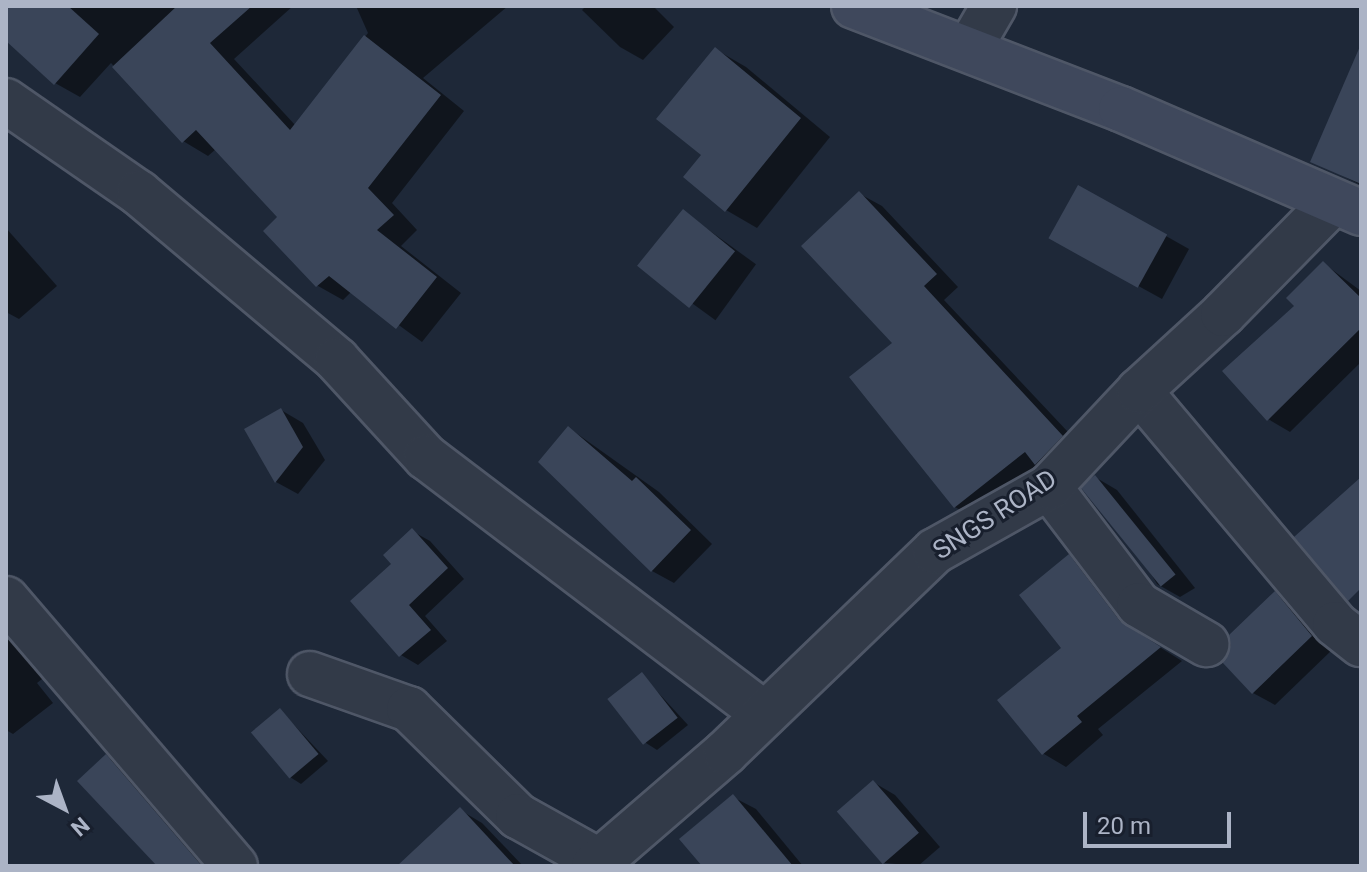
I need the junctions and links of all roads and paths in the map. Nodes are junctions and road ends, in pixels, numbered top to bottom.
1 (854, 6) edge
2 (994, 6) edge
3 (969, 49) junction
4 (6, 101) edge
5 (1347, 208) edge
6 (1139, 391) junction
7 (1049, 487) junction
8 (6, 599) edge
9 (1206, 644) dead end
10 (1361, 644) edge
11 (310, 674) dead end
12 (764, 714) junction
13 (601, 859) edge
14 (235, 866) edge

1 - 3 main road
2 - 3 street
3 - 5 main road
4 - 12 street
5 - 6 street, SNGS ROAD
6 - 7 street, SNGS ROAD
6 - 10 street
7 - 9 street
7 - 12 street, SNGS ROAD
8 - 14 street
11 - 13 street
12 - 13 street, SNGS ROAD

